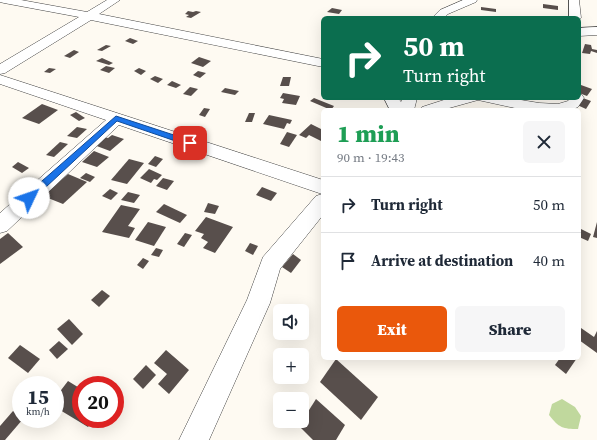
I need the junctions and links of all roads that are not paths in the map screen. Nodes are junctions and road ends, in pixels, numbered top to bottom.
1 (4, 0) edge
2 (115, 0) edge
3 (472, 0) edge
4 (574, 0) edge
5 (90, 16) junction
6 (440, 16) edge
7 (575, 16) edge
8 (597, 31) edge
9 (581, 32) edge
10 (321, 63) edge
11 (0, 70) edge
12 (0, 79) edge
13 (462, 100) edge
14 (495, 100) edge
15 (576, 100) edge
16 (433, 108) edge
17 (539, 108) edge
18 (562, 108) edge
19 (116, 119) junction
20 (321, 186) edge
21 (321, 203) edge
22 (0, 225) edge
23 (194, 440) edge

1 - 5 street
2 - 5 street
3 - 6 street
4 - 7 street
5 - 10 street
5 - 11 street
8 - 9 street
12 - 19 street
13 - 16 street
14 - 17 street
15 - 18 street
19 - 20 street
19 - 22 street
21 - 23 street

